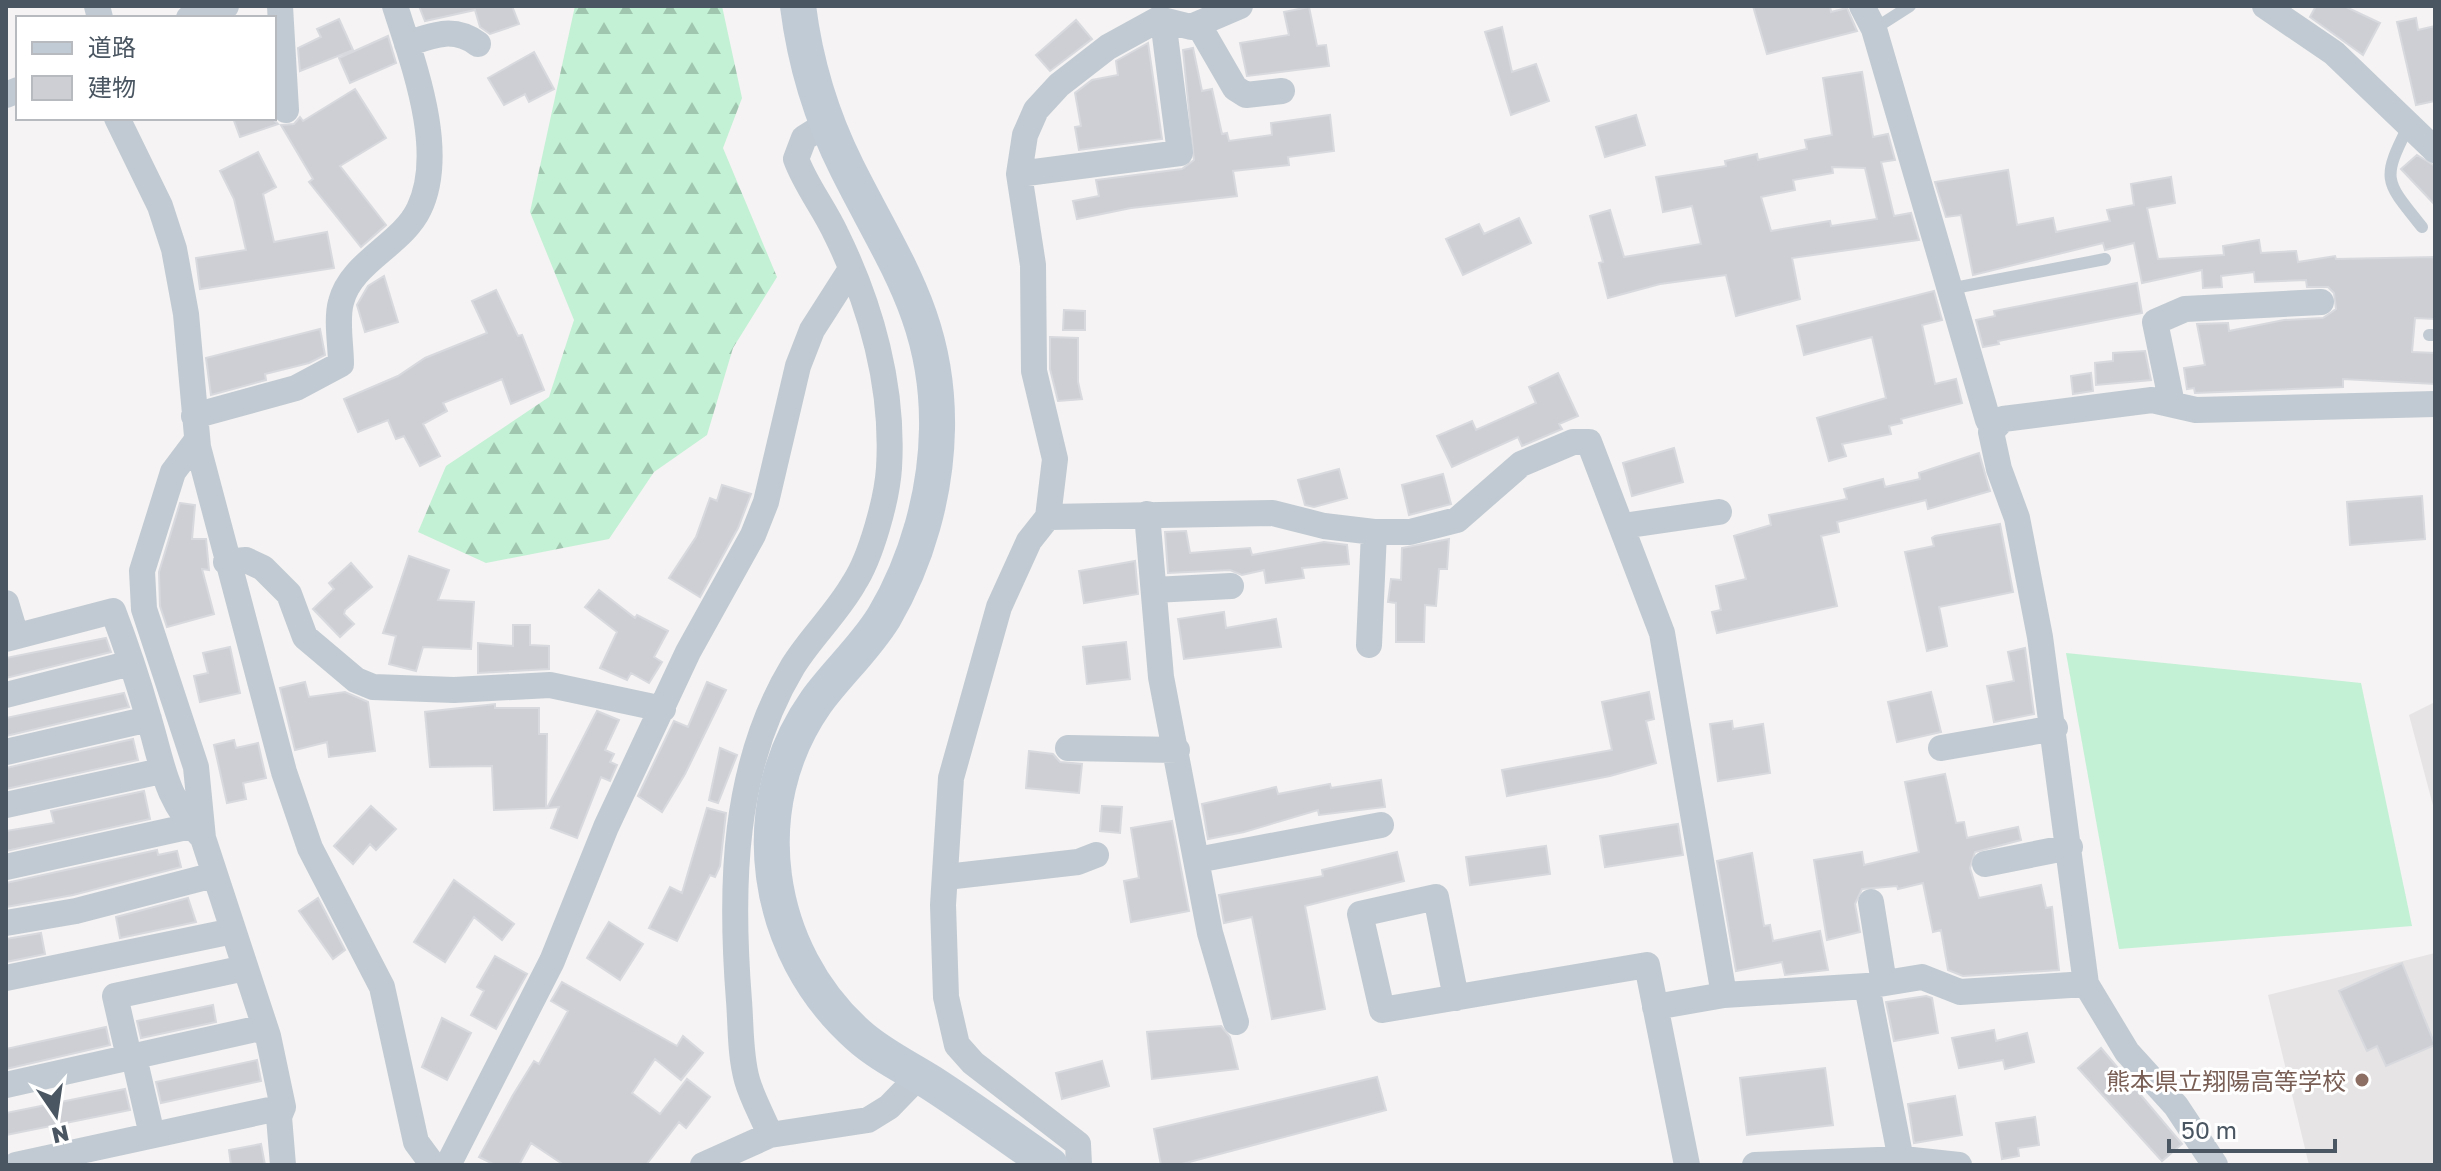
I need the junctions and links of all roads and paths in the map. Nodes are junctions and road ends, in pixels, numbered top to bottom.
1 (226, 6) edge
2 (280, 6) edge
3 (395, 6) edge
4 (798, 6) edge
5 (1240, 6) edge
6 (1910, 6) edge
7 (2265, 6) edge
8 (195, 16) edge
9 (1868, 17) edge
10 (1163, 20) junction
11 (1198, 24) junction
12 (407, 44) junction
13 (478, 44) dead end
14 (1282, 91) dead end
15 (286, 110) dead end
16 (118, 120) edge
17 (139, 120) edge
18 (828, 123) junction
19 (2426, 140) edge
20 (1019, 174) junction
21 (160, 206) junction
22 (2422, 227) dead end
23 (2105, 259) dead end
24 (851, 269) junction
25 (1949, 289) junction
26 (2321, 302) dead end
27 (2172, 404) junction
28 (2435, 404) edge
29 (1996, 426) junction
30 (196, 428) junction
31 (1719, 512) dead end
32 (1147, 514) junction
33 (1048, 517) junction
34 (1623, 526) junction
35 (1374, 532) junction
36 (226, 562) junction
37 (1231, 586) dead end
38 (1154, 590) junction
39 (6, 603) edge
40 (11, 638) edge
41 (1369, 645) dead end
42 (131, 663) junction
43 (6, 695) edge
44 (663, 709) junction
45 (149, 719) junction
46 (2055, 728) junction
47 (1068, 748) dead end
48 (1941, 748) dead end
49 (1177, 750) junction
50 (6, 752) edge
51 (161, 771) junction
52 (6, 805) edge
53 (1381, 825) dead end
54 (197, 832) junction
55 (2070, 847) junction
56 (1096, 855) dead end
57 (1197, 860) junction
58 (1985, 864) dead end
59 (6, 867) edge
60 (214, 875) junction
61 (946, 877) junction
62 (1871, 902) dead end
63 (6, 923) edge
64 (233, 931) junction
65 (245, 968) junction
66 (6, 978) edge
67 (2086, 984) junction
68 (1876, 985) junction
69 (1724, 995) junction
70 (1456, 998) junction
71 (1655, 1007) junction
72 (1236, 1022) dead end
73 (265, 1027) junction
74 (132, 1057) junction
75 (920, 1075) junction
76 (6, 1085) edge
77 (283, 1107) junction
78 (152, 1135) junction
79 (770, 1135) junction
80 (415, 1154) edge
81 (1903, 1162) edge
82 (16, 1165) edge
83 (283, 1165) edge
84 (433, 1165) edge
85 (448, 1165) edge
86 (703, 1165) edge
87 (1050, 1165) edge
88 (1079, 1165) edge
89 (1687, 1165) edge
90 (1756, 1165) edge
91 (1959, 1165) edge
92 (2215, 1165) edge

1 - 8 street
2 - 15 street
3 - 12 street
4 - 18 street
5 - 11 street
6 - 9 lane
7 - 19 street
9 - 25 street
10 - 11 street
10 - 20 street
10 - 20 street
11 - 14 street
12 - 13 street
12 - 30 street
16 - 21 street
17 - 21 street
18 - 24 street
18 - 75 street
19 - 22 lane
20 - 33 street
21 - 30 street
23 - 25 lane
24 - 44 street
24 - 79 street
25 - 29 street
26 - 27 street
27 - 28 street
27 - 29 street
29 - 46 street
30 - 36 street
30 - 54 street
31 - 34 street
32 - 33 street
32 - 35 street
32 - 38 street
33 - 61 street
34 - 35 street
34 - 69 street
35 - 41 street
36 - 44 street
36 - 80 street
37 - 38 street
38 - 49 street
39 - 40 street
40 - 42 street
42 - 43 street
42 - 45 street
44 - 85 street
45 - 50 street
45 - 51 street
46 - 48 street
46 - 55 street
47 - 49 street
49 - 57 street
51 - 52 street
51 - 54 street
53 - 57 street
54 - 59 street
54 - 60 street
55 - 58 street
55 - 67 street
56 - 61 street
57 - 72 street
60 - 63 street
60 - 64 street
61 - 88 street
62 - 68 street
64 - 65 street
64 - 66 street
65 - 73 street
65 - 74 street
67 - 68 street
67 - 92 street
68 - 69 street
68 - 81 street
69 - 71 street
70 - 70 street
70 - 71 street
71 - 89 street
73 - 74 street
73 - 77 street
74 - 76 street
74 - 78 street
75 - 79 street
75 - 87 street
77 - 78 street
77 - 83 street
78 - 82 street
79 - 86 street
80 - 84 street
81 - 90 street
81 - 91 street

